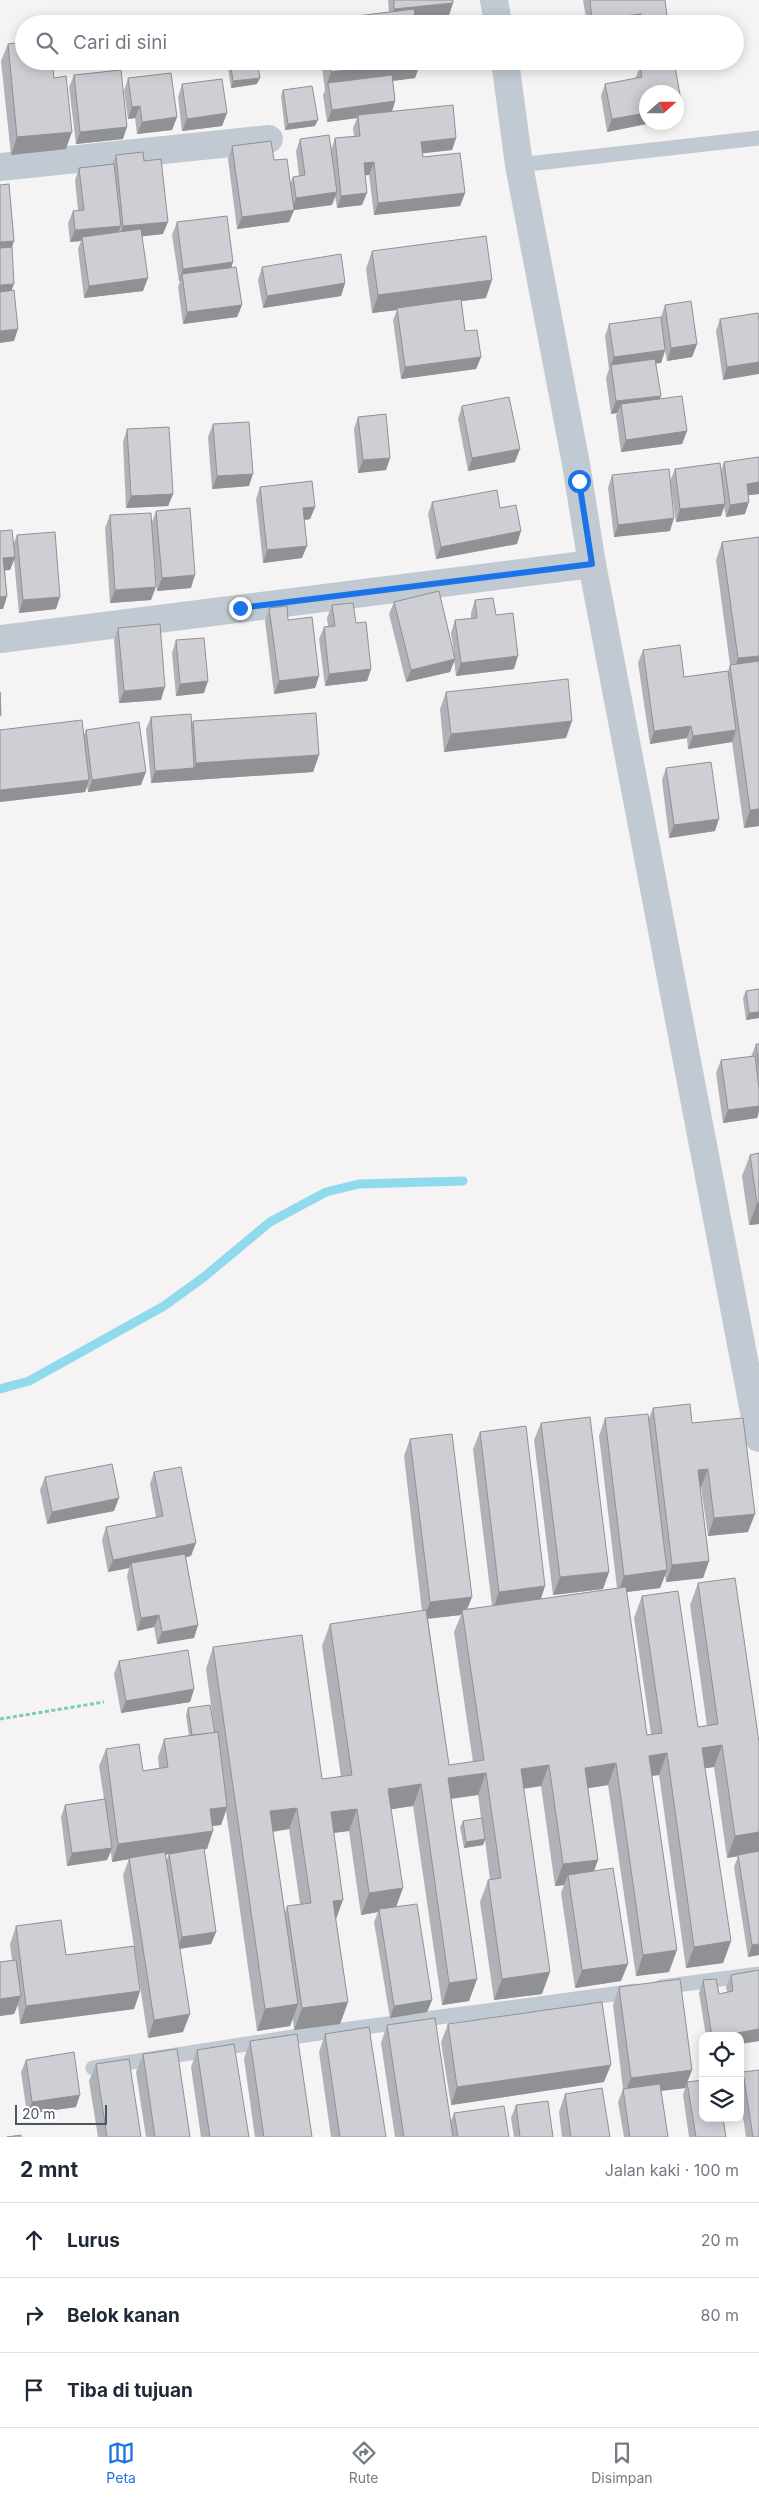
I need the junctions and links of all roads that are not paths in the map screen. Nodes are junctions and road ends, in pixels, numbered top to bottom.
1 (494, 0) edge
2 (496, 15) edge
3 (506, 70) edge
4 (269, 138) dead end
5 (759, 138) edge
6 (519, 165) junction
7 (0, 167) edge
8 (592, 564) junction
9 (0, 639) edge
10 (759, 1438) edge
11 (759, 1974) edge
12 (93, 2068) dead end

1 - 2 street
3 - 6 street
4 - 7 street
5 - 6 lane
6 - 8 street
8 - 9 street
8 - 10 street
11 - 12 lane

